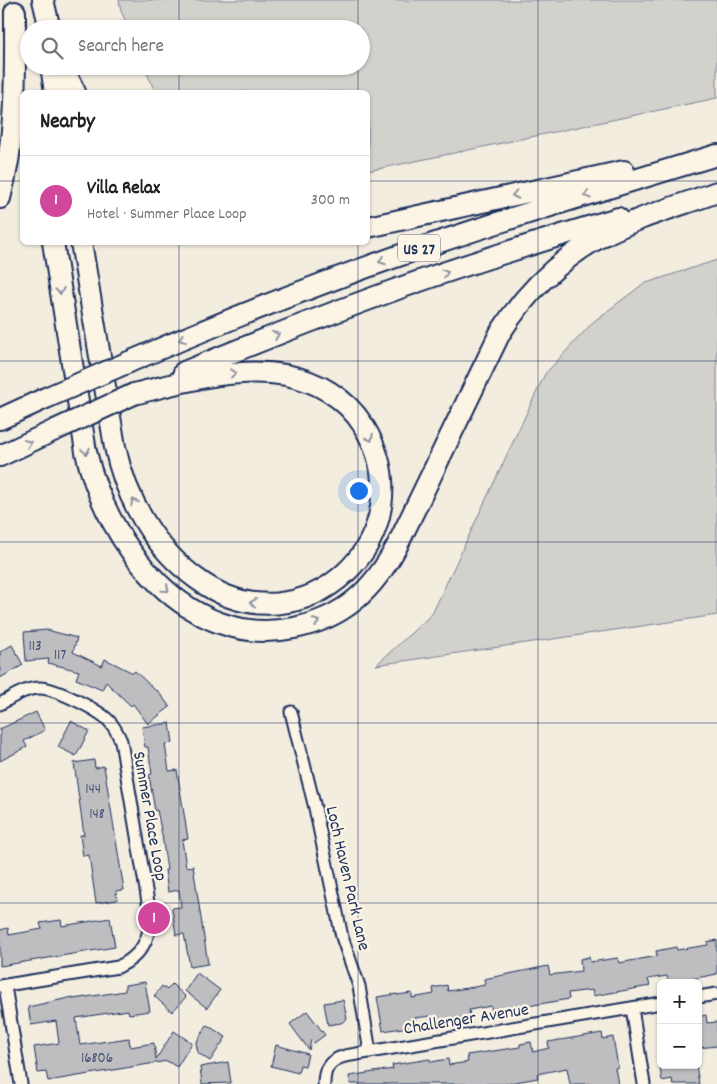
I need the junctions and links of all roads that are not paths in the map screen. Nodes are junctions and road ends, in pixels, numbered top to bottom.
1 (42, 0) edge
2 (14, 6) edge
3 (44, 20) edge
4 (48, 20) edge
5 (20, 40) edge
6 (26, 75) edge
7 (53, 75) edge
8 (66, 75) edge
9 (29, 90) edge
10 (56, 90) edge
11 (74, 90) edge
12 (717, 153) edge
13 (717, 188) edge
14 (717, 192) edge
15 (0, 198) edge
16 (370, 227) edge
17 (53, 245) edge
18 (81, 245) edge
19 (134, 394) junction
20 (0, 419) edge
21 (0, 456) edge
22 (0, 704) edge
23 (291, 712) dead end
24 (3, 986) edge
25 (717, 994) edge
26 (702, 996) edge
27 (657, 1004) edge
28 (632, 1008) junction
29 (370, 1052) junction
30 (21, 1084) edge
31 (324, 1084) edge
32 (644, 1084) edge

1 - 3 highway
1 - 4 highway
2 - 5 highway
2 - 15 highway
6 - 9 highway
7 - 10 highway
8 - 11 highway
12 -> 16 highway
12 -> 20 highway, US 27, bridge
19 -> 13 highway, US 27
17 -> 14 highway
19 -> 18 highway
21 -> 19 highway, US 27, bridge
22 - 24 street, Summer Place Loop
23 - 29 street, Loch Haven Park Lane
24 - 30 street
25 - 26 street
27 - 28 street, Challenger Avenue
28 - 29 street, Challenger Avenue
28 - 32 street
29 - 31 street, Challenger Avenue

